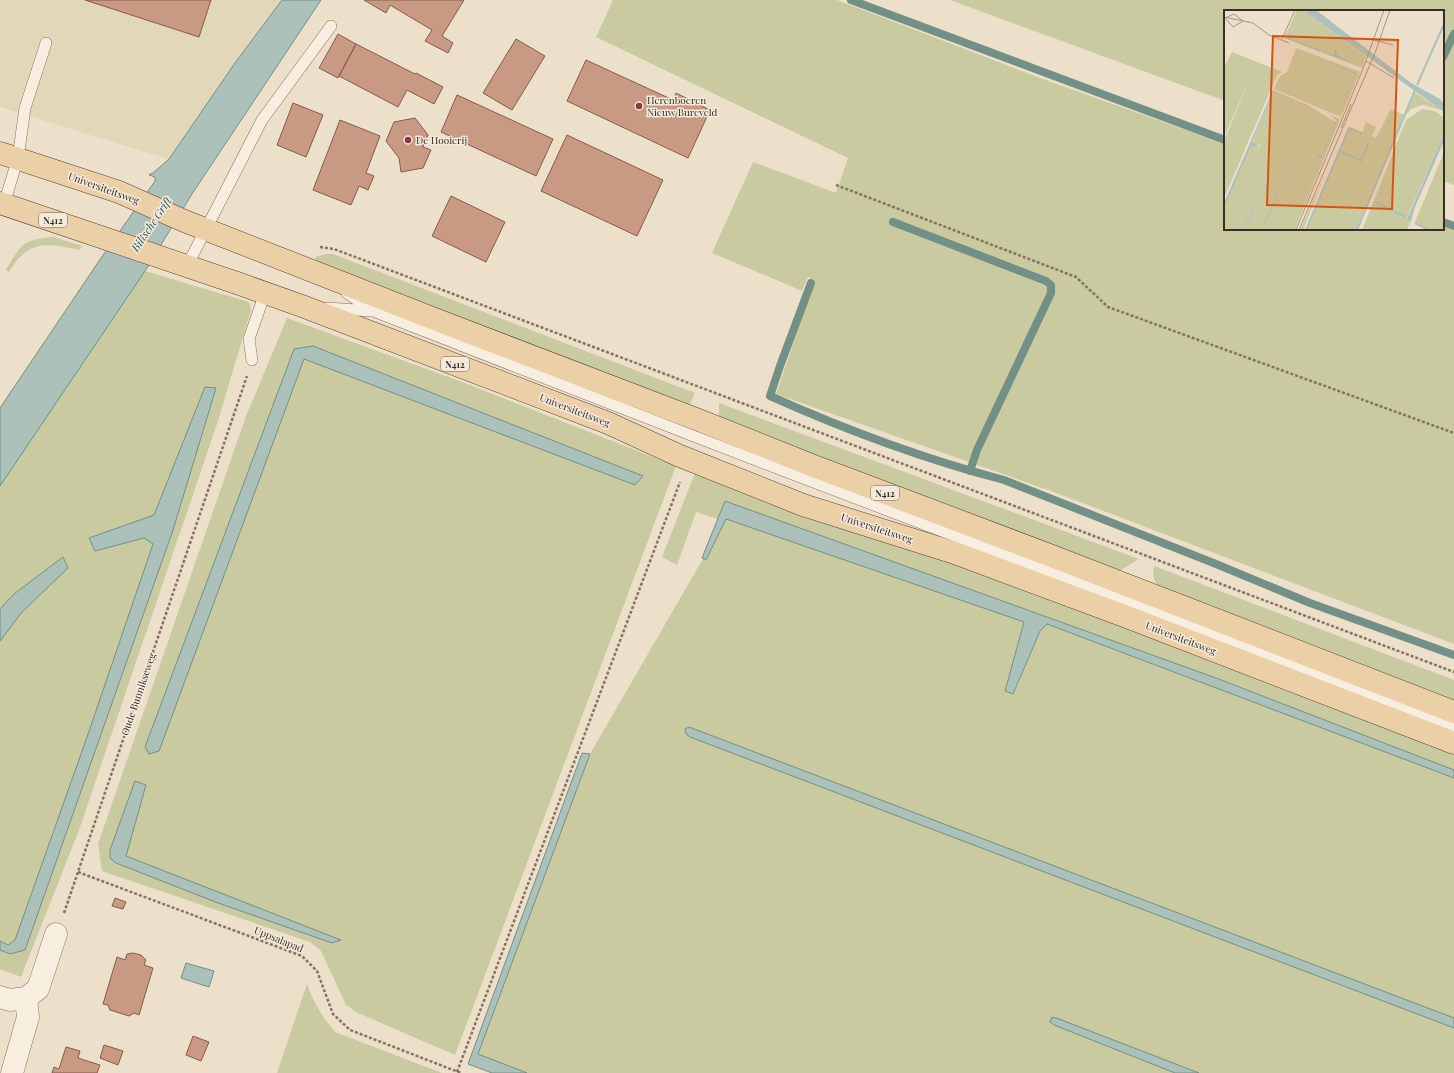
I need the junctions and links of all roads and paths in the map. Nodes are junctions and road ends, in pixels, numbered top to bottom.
1 (331, 26) dead end
2 (46, 43) dead end
3 (9, 156) edge
4 (836, 185) dead end
5 (2, 203) edge
6 (206, 228) junction
7 (187, 266) junction
8 (310, 269) junction
9 (266, 293) junction
10 (302, 306) junction
11 (373, 311) junction
12 (252, 360) joint
13 (1454, 433) edge
14 (689, 460) junction
15 (1454, 672) edge
16 (1454, 712) edge
17 (1454, 727) edge
18 (1454, 742) edge
19 (78, 872) junction
20 (56, 934) joint
21 (0, 997) edge
22 (26, 998) junction
23 (457, 1072) junction
24 (12, 1073) edge
25 (461, 1073) edge

1 - 6 lane
2 - 3 lane
3 - 5 lane
3 - 6 main road, Universiteitsweg / N412
4 - 13 path
5 - 7 main road, Universiteitsweg / N412
6 - 7 lane
6 - 8 main road, Universiteitsweg / N412
7 - 9 main road, Universiteitsweg / N412
8 - 11 lane, Universiteitsweg / N412
8 - 15 path
8 - 16 main road, Universiteitsweg / N412
9 - 10 main road, Universiteitsweg / N412
9 - 12 lane
10 - 11 lane, Universiteitsweg / N412
10 - 14 main road, Universiteitsweg / N412
11 - 17 lane, Universiteitsweg / N412
12 - 19 path, Oude Bunnikseweg
14 - 18 main road, Universiteitsweg / N412
14 - 23 path
19 - 20 path, Oude Bunnikseweg
19 - 23 path, Uppsalapad
20 - 22 street
21 - 22 street
22 - 24 street
23 - 25 path, Uppsalapad

